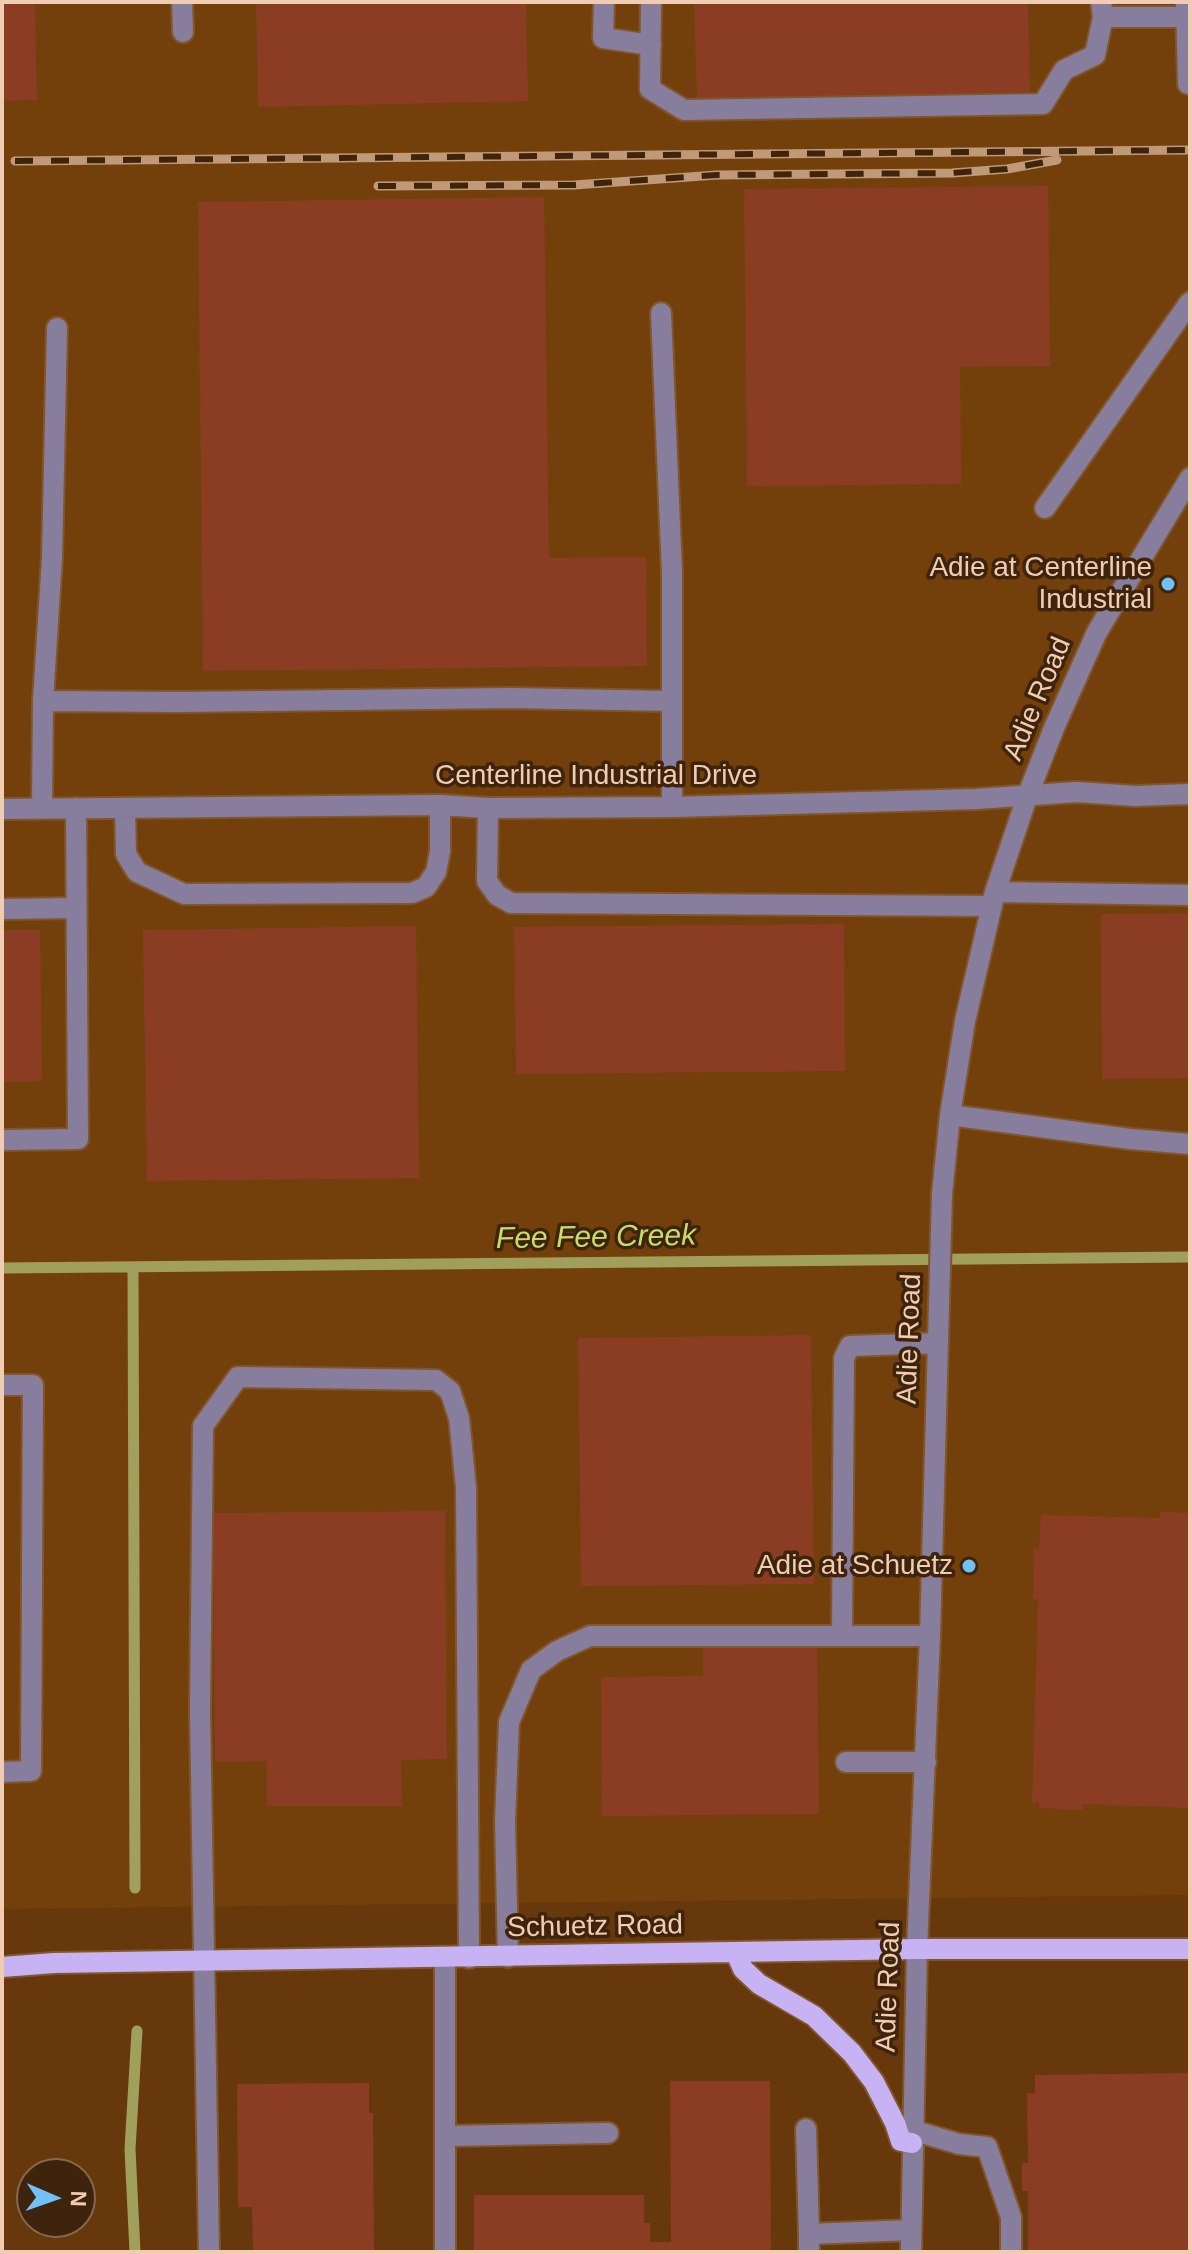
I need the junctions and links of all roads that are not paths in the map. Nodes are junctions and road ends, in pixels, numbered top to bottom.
1 (182, 2) edge
2 (604, 2) edge
3 (651, 2) edge
4 (1102, 9) edge
5 (1186, 10) edge
6 (183, 32) dead end
7 (651, 45) junction
8 (1190, 84) edge
9 (1190, 302) edge
10 (661, 313) dead end
11 (57, 328) dead end
12 (1190, 478) edge
13 (1045, 508) dead end
14 (43, 701) junction
15 (670, 701) junction
16 (1190, 794) edge
17 (1027, 797) junction
18 (440, 805) junction
19 (672, 807) junction
20 (42, 808) junction
21 (76, 808) junction
22 (125, 808) junction
23 (488, 808) junction
24 (2, 809) edge
25 (1190, 895) edge
26 (994, 899) junction
27 (76, 908) junction
28 (2, 909) edge
29 (950, 1115) junction
30 (2, 1140) edge
31 (1190, 1144) edge
32 (938, 1343) junction
33 (2, 1385) edge
34 (842, 1635) junction
35 (930, 1636) junction
36 (846, 1762) dead end
37 (926, 1762) junction
38 (2, 1772) edge
39 (917, 1949) junction
40 (1190, 1949) edge
41 (736, 1953) junction
42 (508, 1957) junction
43 (445, 1958) junction
44 (469, 1958) junction
45 (205, 1962) junction
46 (2, 1967) edge
47 (806, 2129) dead end
48 (608, 2133) dead end
49 (445, 2136) junction
50 (912, 2137) junction
51 (911, 2230) junction
52 (809, 2243) edge
53 (209, 2252) edge
54 (445, 2252) edge
55 (911, 2252) edge
56 (1011, 2252) edge

1 - 6 street
2 - 7 street
3 - 7 street
4 - 5 street
4 - 7 street
5 - 8 street
9 - 13 street
10 - 15 street
11 - 14 street
12 - 17 street, Adie Road
14 - 15 street
14 - 20 street
15 - 19 street
16 - 17 street, Centerline Industrial Drive
17 - 19 street, Centerline Industrial Drive
17 - 26 street, Adie Road
18 - 22 street, Centerline Industrial Drive
18 - 22 street
18 - 23 street, Centerline Industrial Drive
19 - 23 street, Centerline Industrial Drive
20 - 21 street, Centerline Industrial Drive
20 - 24 street, Centerline Industrial Drive
21 - 22 street, Centerline Industrial Drive
21 - 27 street
23 - 26 street
25 - 26 street
26 - 29 street, Adie Road
27 - 28 street
27 - 30 street
29 - 31 street
29 - 32 street, Adie Road
32 - 34 street
32 - 35 street, Adie Road
33 - 38 street
34 - 35 street
34 - 42 street
35 - 37 street, Adie Road
36 - 37 street
37 - 39 street, Adie Road
39 - 40 main road, Schuetz Road
39 - 41 main road, Schuetz Road
39 - 50 street, Adie Road
41 - 42 main road, Schuetz Road
41 - 50 main road
42 - 44 main road, Schuetz Road
43 - 44 main road, Schuetz Road
43 - 45 main road, Schuetz Road
43 - 49 street
44 - 45 street
45 - 46 main road, Schuetz Road
45 - 53 street
47 - 52 street
48 - 49 street
49 - 54 street
50 - 51 street, Adie Road
50 - 56 street
51 - 52 street
51 - 55 street, Adie Road

